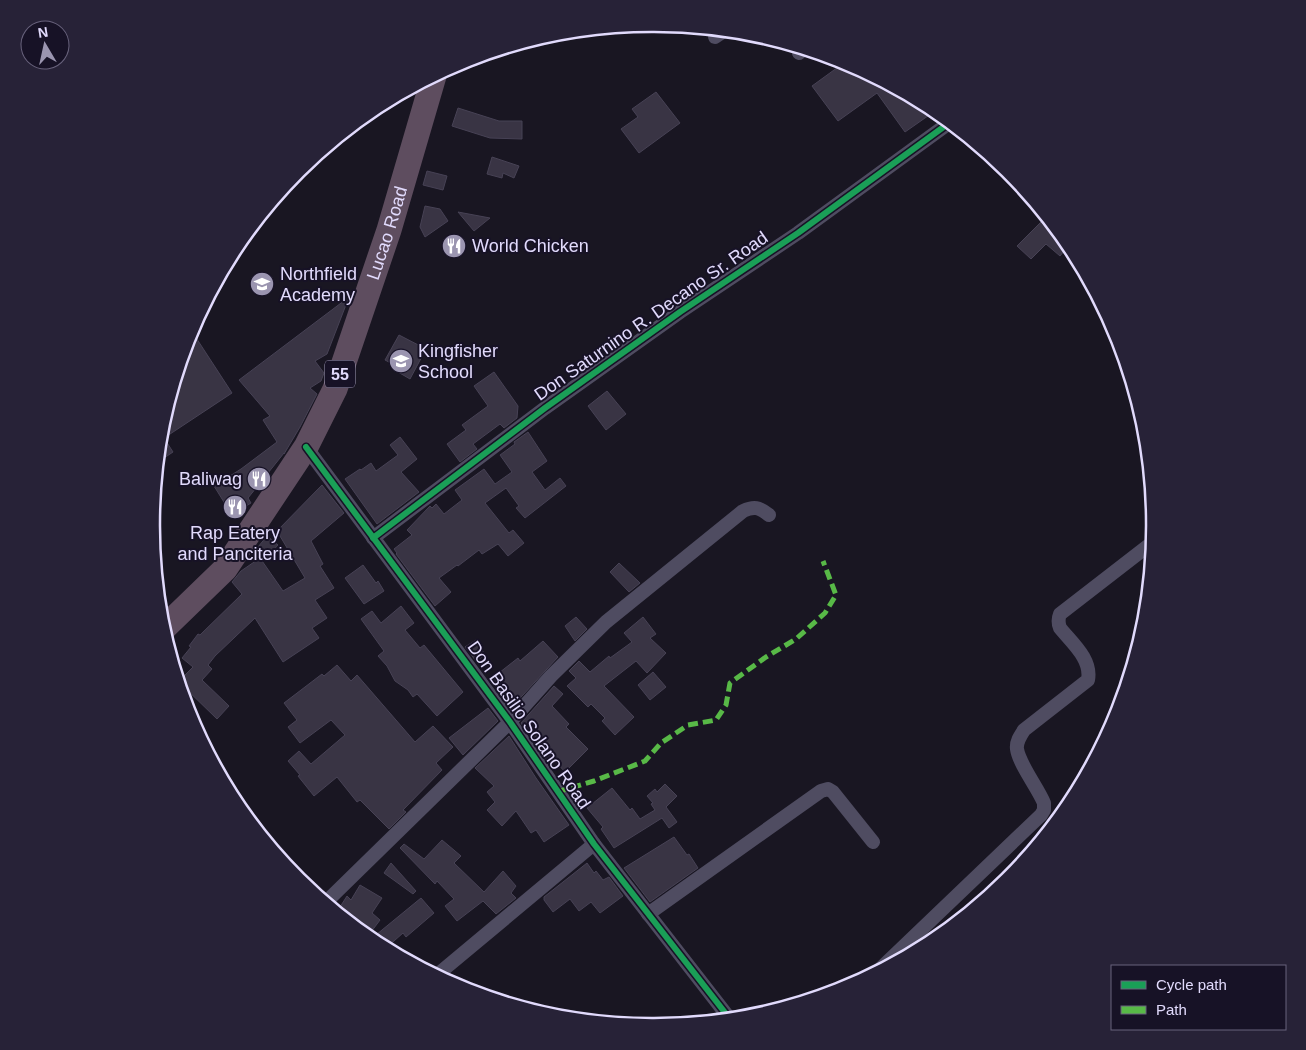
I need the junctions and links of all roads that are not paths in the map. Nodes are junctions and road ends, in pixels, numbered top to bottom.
1 (431, 85) edge
2 (943, 127) edge
3 (306, 447) junction
4 (769, 515) dead end
5 (373, 538) junction
6 (1145, 549) edge
7 (170, 622) edge
8 (510, 722) junction
9 (872, 842) dead end
10 (594, 844) junction
11 (331, 897) edge
12 (648, 914) junction
13 (896, 953) edge
14 (443, 970) edge
15 (724, 1012) edge

1 - 3 highway, Lucao Road / 55
2 - 5 street, Don Saturnino R. Decano Sr. Road
3 - 5 street, Don Basilio Solano Road
3 - 7 highway, Lucao Road / 55
4 - 8 street
5 - 8 street, Don Basilio Solano Road
6 - 13 street
8 - 10 street, Don Basilio Solano Road
8 - 11 street
9 - 12 street
10 - 12 street, Don Basilio Solano Road
10 - 14 street
12 - 15 street, Don Basilio Solano Road

